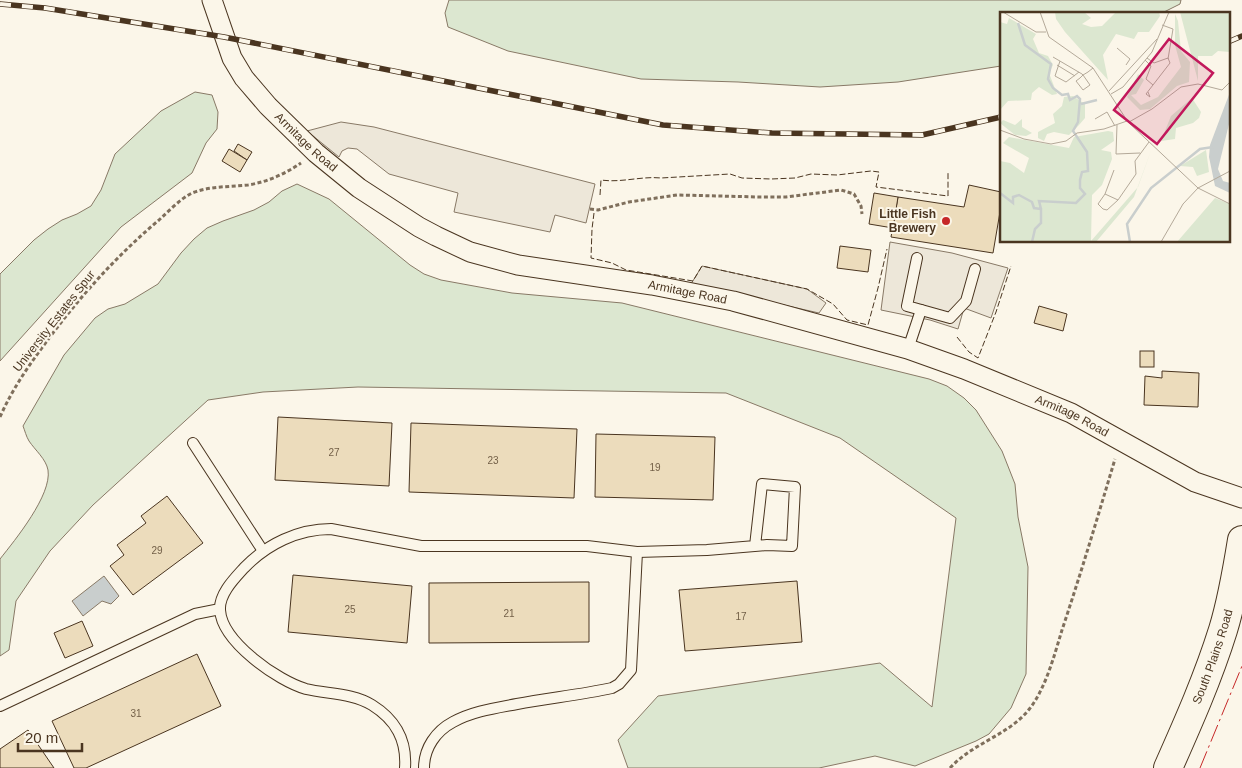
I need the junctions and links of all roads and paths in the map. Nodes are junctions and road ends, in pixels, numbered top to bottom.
1 (212, 0) edge
2 (316, 153) junction
3 (590, 209) dead end
4 (862, 214) dead end
5 (917, 258) dead end
6 (975, 269) dead end
7 (921, 310) junction
8 (908, 350) junction
9 (0, 417) edge
10 (1120, 440) junction
11 (193, 443) dead end
12 (1242, 498) edge
13 (1242, 540) edge
14 (755, 546) junction
15 (264, 551) junction
16 (637, 552) junction
17 (220, 609) junction
18 (0, 706) edge
19 (405, 768) edge
20 (424, 768) edge
21 (950, 768) edge
22 (1168, 768) edge

1 - 2 street, Armitage Road
2 - 8 street, Armitage Road
2 - 9 path, University Estates Spur
3 - 4 path
5 - 7 lane
6 - 7 lane
7 - 8 lane
8 - 10 street, Armitage Road
10 - 12 street, Armitage Road
10 - 21 path
11 - 15 lane
13 - 22 main road, South Plains Road
14 - 14 lane
14 - 16 lane
15 - 16 lane
15 - 17 lane
16 - 20 lane
17 - 18 lane
17 - 19 lane

